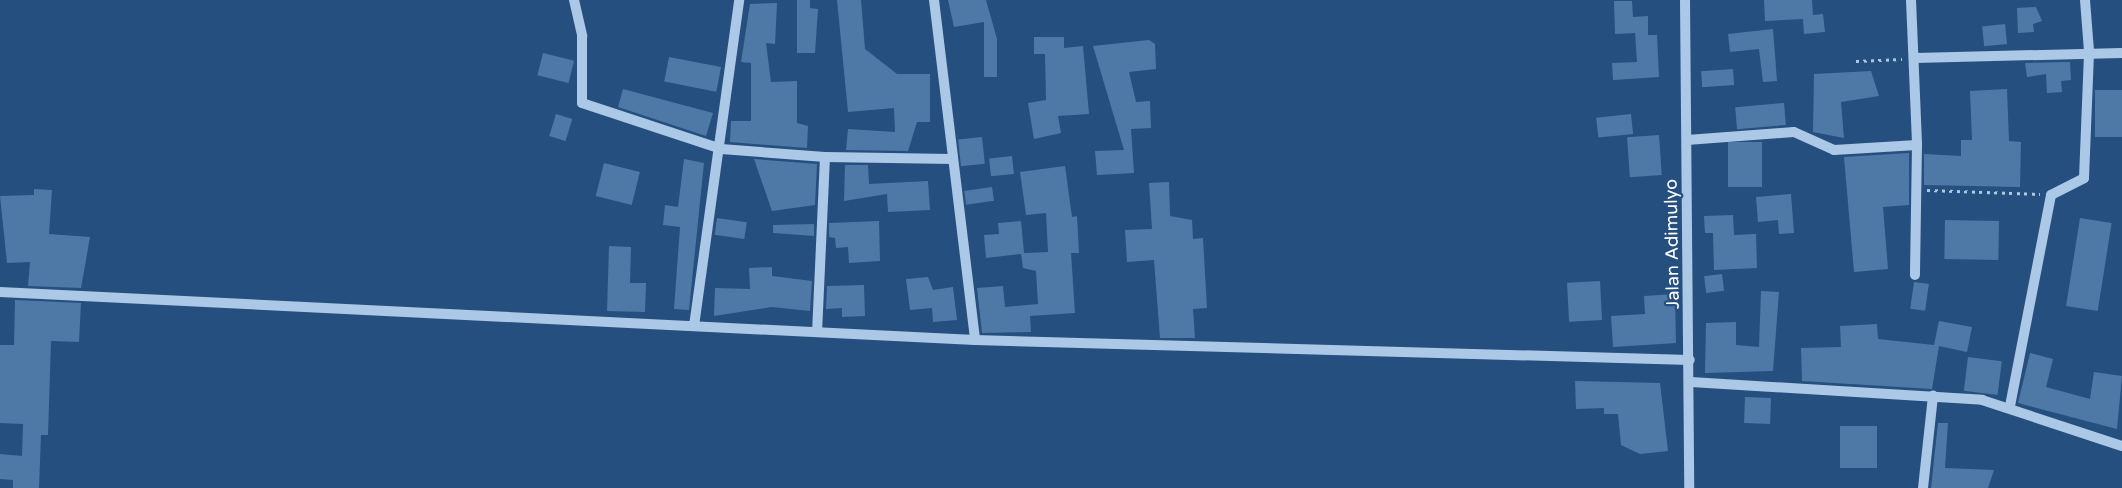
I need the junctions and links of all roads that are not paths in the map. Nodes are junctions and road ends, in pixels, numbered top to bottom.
1 (574, 0) edge
2 (739, 0) edge
3 (934, 0) edge
4 (1685, 0) edge
5 (1911, 0) edge
6 (2085, 0) edge
7 (2089, 51) junction
8 (2122, 52) edge
9 (1915, 58) junction
10 (1687, 140) junction
11 (1917, 145) junction
12 (721, 149) junction
13 (825, 157) junction
14 (953, 159) junction
15 (1915, 275) dead end
16 (0, 292) edge
17 (694, 326) junction
18 (817, 332) junction
19 (975, 340) junction
20 (1690, 360) junction
21 (1691, 382) junction
22 (1933, 396) junction
23 (2010, 406) junction
24 (2122, 446) edge
25 (1689, 488) edge
26 (1923, 488) edge

1 - 12 street
2 - 12 street
3 - 14 street
4 - 10 street, Jalan Adimulyo
5 - 9 street
6 - 7 street
7 - 8 street
7 - 9 street
7 - 23 street
9 - 11 street
10 - 11 street
10 - 20 street, Jalan Adimulyo
11 - 15 street
12 - 13 street
12 - 17 street
13 - 14 street
13 - 18 street
14 - 19 street
16 - 17 street
17 - 18 street
18 - 19 street
19 - 20 street
20 - 21 street, Jalan Adimulyo
21 - 22 street
21 - 25 street, Jalan Adimulyo
22 - 23 street
22 - 26 street
23 - 24 street

